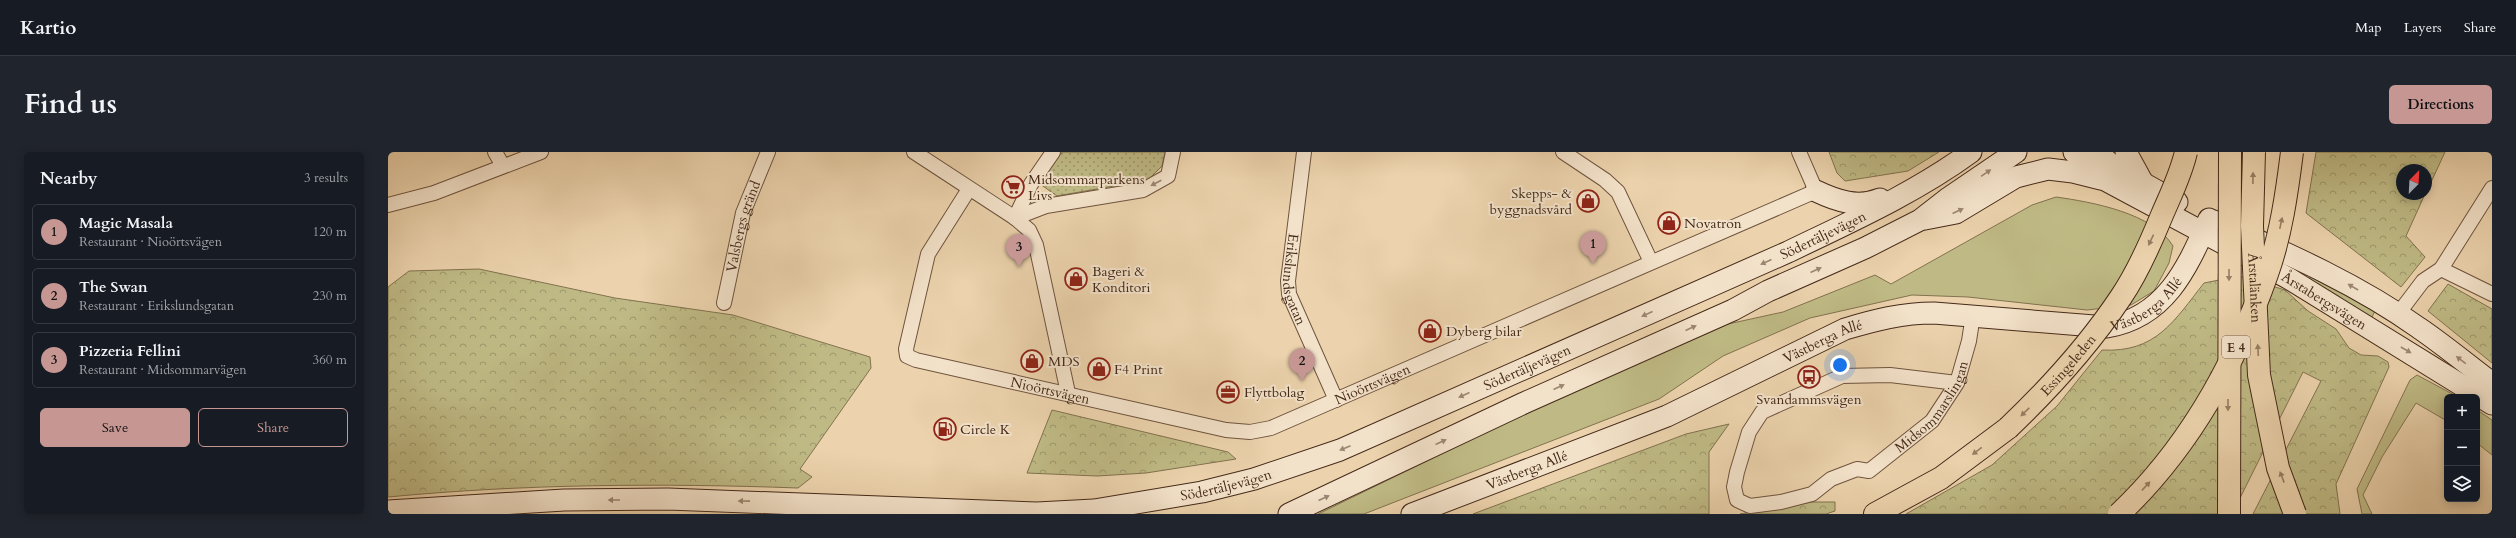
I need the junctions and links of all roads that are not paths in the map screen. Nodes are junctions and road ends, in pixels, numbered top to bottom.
1 (495, 152) edge
2 (541, 152) edge
3 (768, 152) edge
4 (914, 152) edge
5 (1053, 152) edge
6 (1174, 152) edge
7 (1304, 152) edge
8 (1563, 152) edge
9 (1799, 152) edge
10 (1971, 152) edge
11 (2016, 152) edge
12 (2074, 152) edge
13 (2097, 152) edge
14 (2126, 152) edge
15 (2186, 152) edge
16 (2230, 152) edge
17 (2254, 152) edge
18 (2292, 152) edge
19 (503, 166) junction
20 (1926, 181) junction
21 (2107, 181) junction
22 (2143, 184) junction
23 (2492, 188) edge
24 (970, 189) junction
25 (1816, 191) junction
26 (388, 205) edge
27 (1015, 218) junction
28 (1920, 220) junction
29 (2206, 225) junction
30 (1651, 262) junction
31 (2440, 269) junction
32 (2492, 294) edge
33 (724, 303) dead end
34 (2398, 314) junction
35 (1973, 316) junction
36 (2382, 336) junction
37 (1957, 383) junction
38 (2492, 383) edge
39 (1068, 393) junction
40 (1336, 400) junction
41 (2492, 404) edge
42 (388, 511) edge
43 (1288, 514) edge
44 (1412, 514) edge
45 (1875, 514) edge
46 (2119, 514) edge
47 (2229, 514) edge
48 (2295, 514) edge

1 - 19 street
2 - 19 street
3 - 33 street, Valsbergs gränd
4 - 24 street
5 - 27 street
6 -> 27 street
7 - 40 street, Erikslundsgatan
8 - 30 street
9 - 25 street
10 - 20 main road, Södertäljevägen
28 -> 11 main road, Södertäljevägen
12 - 21 main road, Årstabergsvägen
13 - 22 main road, Årstabergsvägen
14 - 22 main road
15 -> 45 highway, Essingeleden, bridge
16 -> 47 highway, Årstalänken, bridge
48 -> 17 highway, Årstalänken, bridge
46 -> 18 highway, E 4, bridge
19 - 26 street
20 - 25 main road
20 -> 42 main road, Södertäljevägen
28 -> 21 main road
21 - 29 main road, Årstabergsvägen
22 - 29 main road, Årstabergsvägen
23 - 31 street
24 - 27 street
24 - 39 street, Nioörtsvägen
25 - 30 street, Nioörtsvägen
27 - 39 street
43 -> 28 main road, Södertäljevägen
34 -> 29 main road, Årstabergsvägen
29 - 35 main road, Västberga Allé
29 - 36 main road, Årstabergsvägen
30 - 40 street, Nioörtsvägen
31 - 32 street
31 - 34 street
34 - 36 main road
38 -> 34 main road, Årstabergsvägen
35 - 37 street, Midsommarslingan
35 - 44 main road, Västberga Allé
36 -> 41 main road, Årstabergsvägen
37 - 37 street, Midsommarslingan
39 - 40 street, Nioörtsvägen

